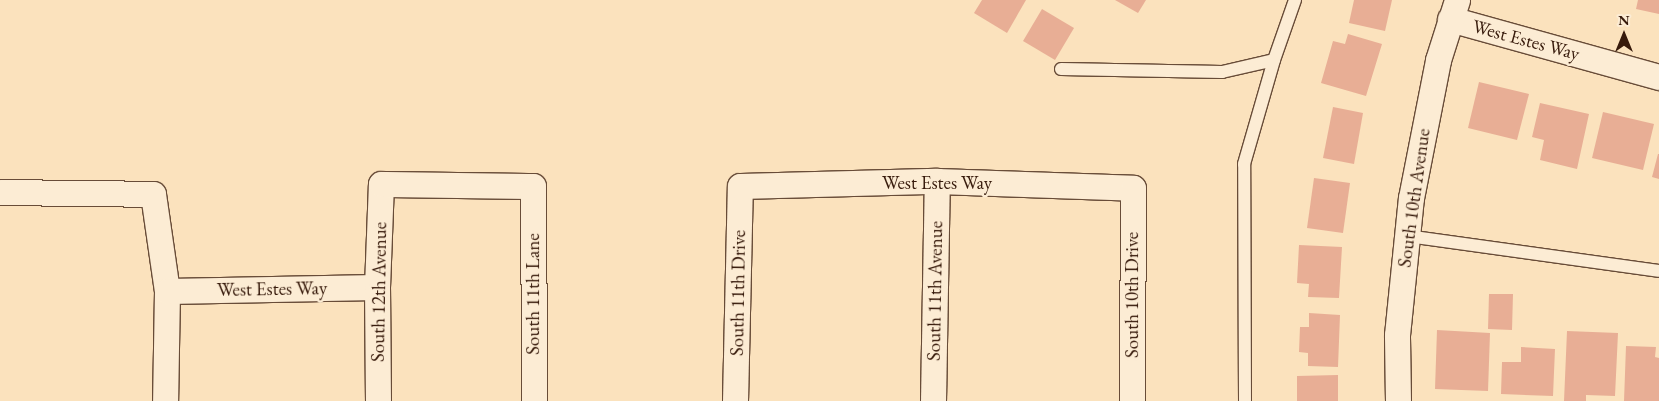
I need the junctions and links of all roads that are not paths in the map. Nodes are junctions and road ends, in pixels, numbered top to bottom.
1 (1295, 0) edge
2 (1454, 10) edge
3 (1274, 60) junction
4 (1061, 69) dead end
5 (1659, 77) edge
6 (938, 180) junction
7 (381, 184) joint
8 (740, 186) joint
9 (1133, 188) joint
10 (0, 192) edge
11 (1406, 236) junction
12 (1659, 271) edge
13 (377, 287) junction
14 (167, 291) junction
15 (165, 401) edge
16 (378, 401) edge
17 (534, 401) edge
18 (735, 401) edge
19 (933, 401) edge
20 (1132, 401) edge
21 (1245, 401) edge
22 (1398, 401) edge

1 - 3 lane
2 - 5 street, West Estes Way
2 - 11 street, South 10th Avenue
3 - 4 lane
3 - 21 lane
6 - 8 street, West Estes Way
6 - 9 street, West Estes Way
6 - 19 street, South 11th Avenue
7 - 13 street, South 12th Avenue
7 - 17 street, South 11th Lane
8 - 18 street, South 11th Drive
9 - 20 street, South 10th Drive
10 - 14 street
11 - 12 lane
11 - 22 street, South 10th Avenue
13 - 14 street, West Estes Way
13 - 16 street, South 12th Avenue
14 - 15 street

